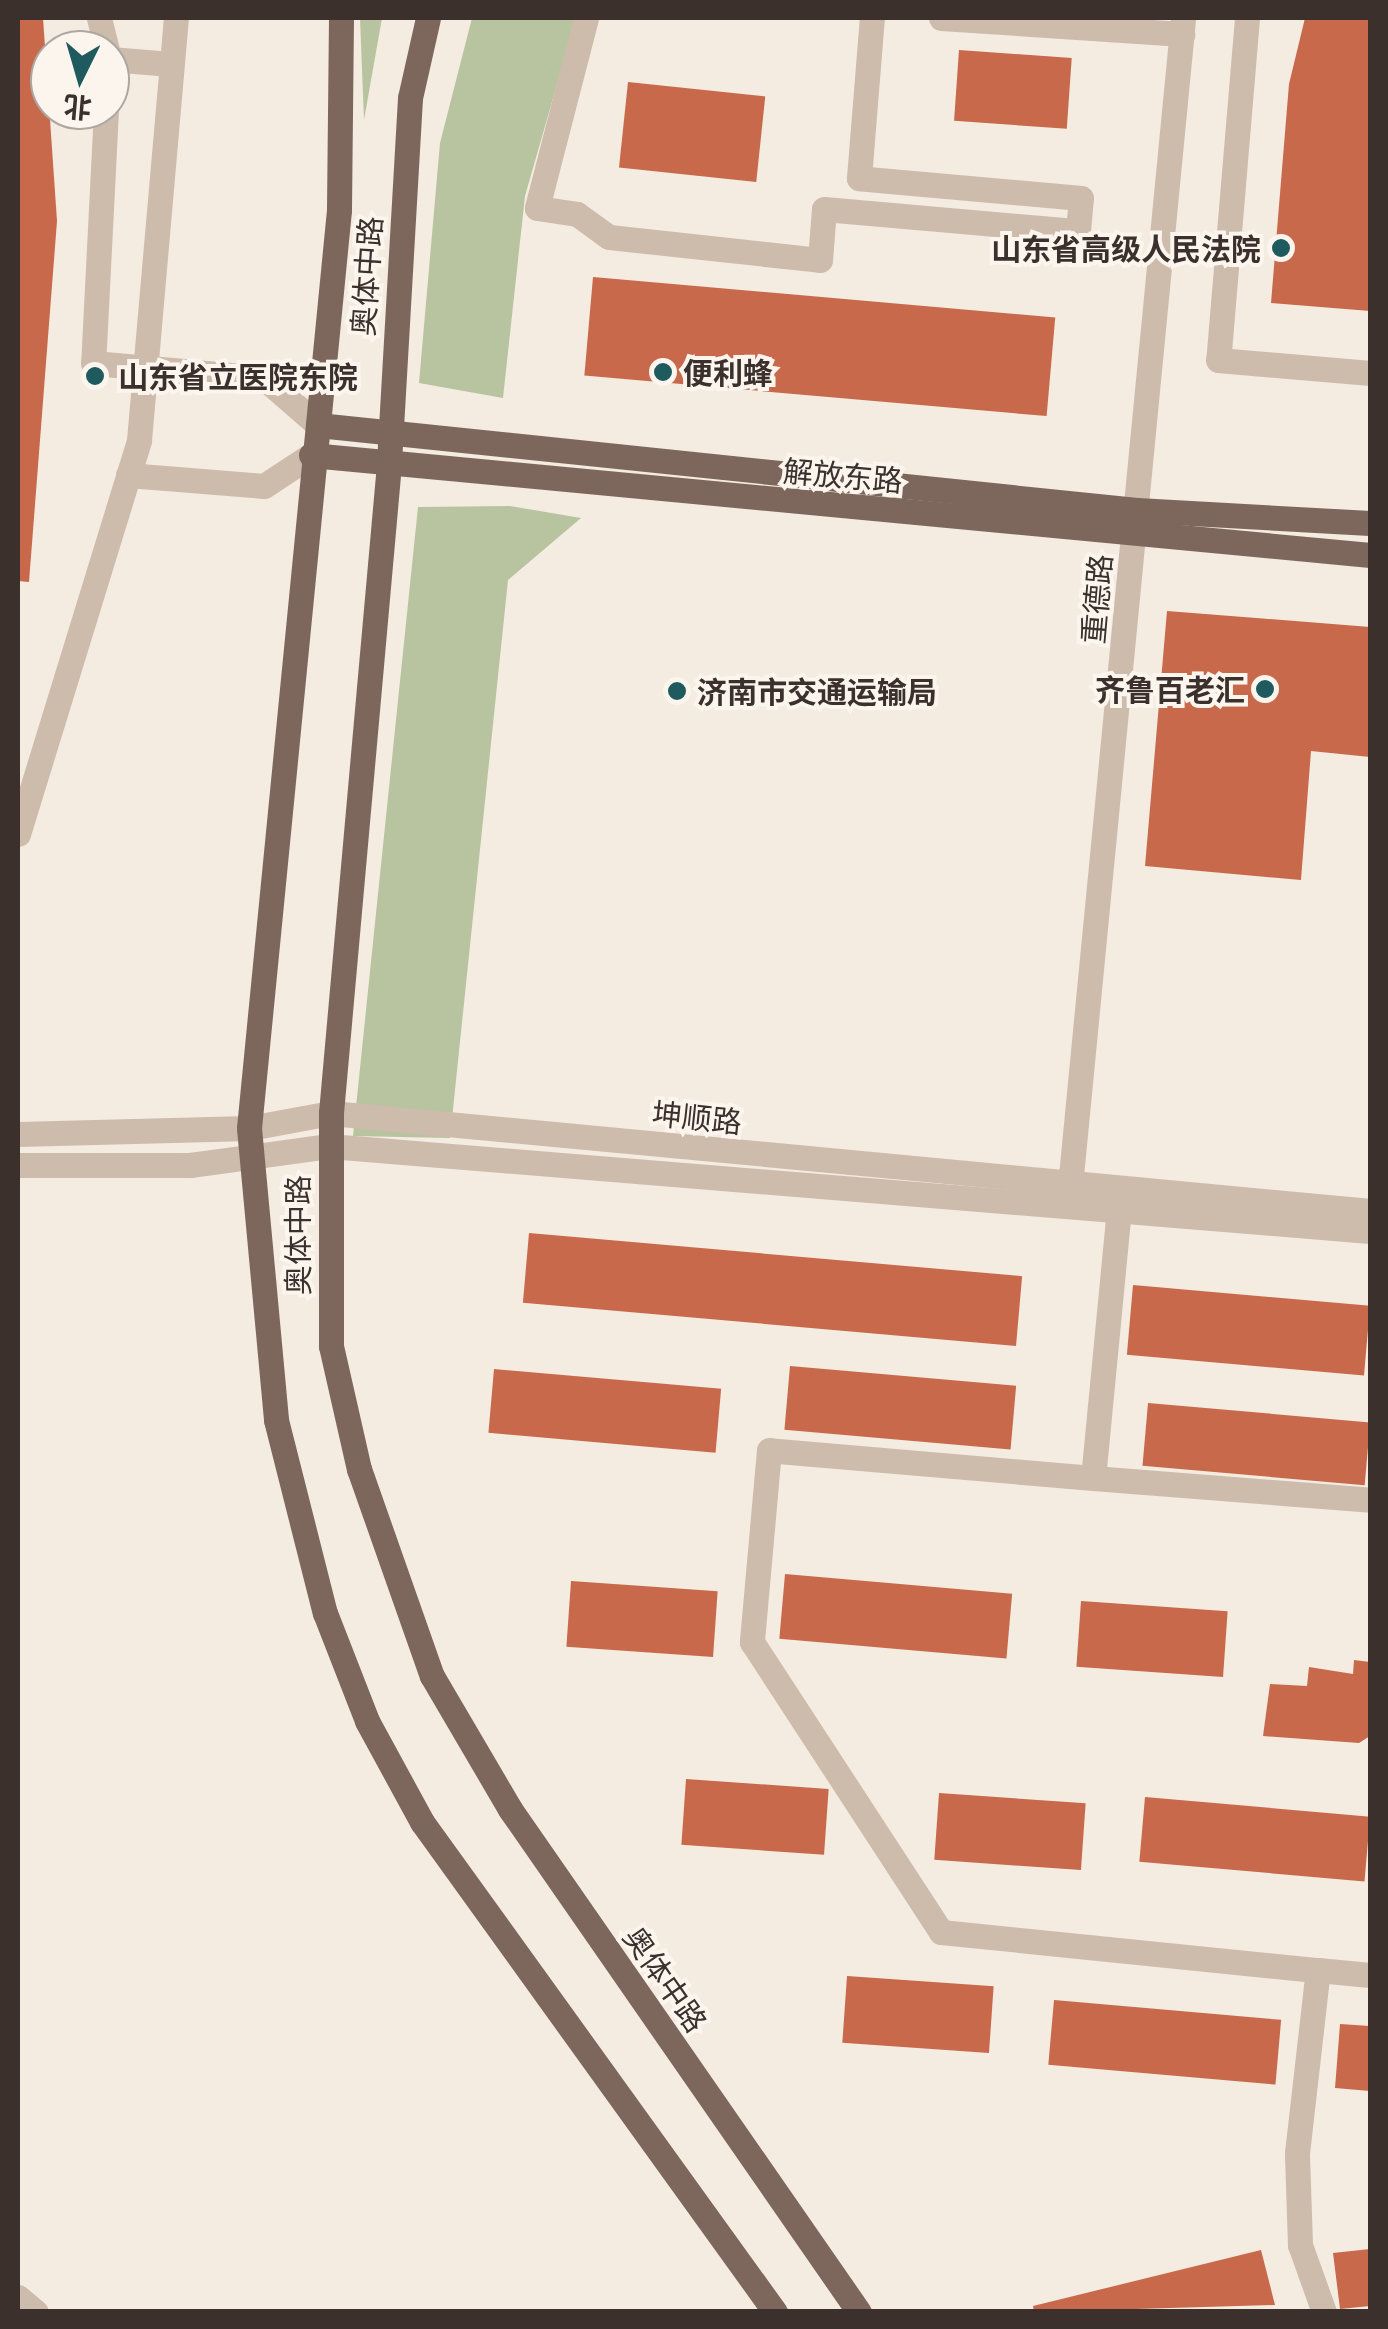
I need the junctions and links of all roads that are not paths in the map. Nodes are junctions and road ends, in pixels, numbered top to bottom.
1 (176, 18) edge
2 (341, 18) edge
3 (428, 18) edge
4 (586, 18) edge
5 (872, 18) edge
6 (941, 18) edge
7 (958, 18) edge
8 (1247, 18) edge
9 (1182, 26) edge
10 (130, 61) edge
11 (172, 64) junction
12 (105, 130) edge
13 (145, 368) junction
14 (1370, 374) edge
15 (318, 424) junction
16 (388, 438) junction
17 (311, 455) junction
18 (389, 464) junction
19 (128, 475) junction
20 (1136, 522) junction
21 (1370, 523) edge
22 (1370, 555) edge
23 (18, 834) edge
24 (331, 1114) junction
25 (249, 1128) junction
26 (18, 1134) edge
27 (330, 1146) junction
28 (250, 1161) junction
29 (18, 1165) edge
30 (1070, 1186) junction
31 (1120, 1200) junction
32 (1370, 1210) edge
33 (1370, 1232) edge
34 (1092, 1478) junction
35 (1370, 1500) edge
36 (1318, 1970) junction
37 (1370, 1975) edge
38 (18, 2297) edge
39 (36, 2312) edge
40 (776, 2312) edge
41 (859, 2312) edge
42 (1324, 2312) edge

1 - 11 street
2 - 15 main road, 奥体中路
3 - 16 main road, 奥体中路
4 - 5 street
6 - 7 street
7 - 9 street
8 - 14 street
9 - 20 street, 重德路
10 - 11 street
11 - 13 street
12 - 13 street
13 - 15 street
13 - 19 street
15 - 16 main road, 解放东路
15 - 17 main road, 奥体中路
16 - 18 main road, 奥体中路
16 - 20 main road, 解放东路
17 - 18 main road, 解放东路
17 - 19 street
17 - 25 main road, 奥体中路
18 - 20 main road, 解放东路
18 - 24 main road, 奥体中路
19 - 23 street
20 - 21 main road, 解放东路
20 - 22 main road, 解放东路
20 - 30 street, 重德路
24 - 25 street, 坤顺路
24 - 27 main road, 奥体中路
24 - 30 street, 坤顺路
25 - 26 street, 坤顺路
25 - 28 main road, 奥体中路
27 - 28 street, 坤顺路
27 - 31 street, 坤顺路
27 - 41 main road, 奥体中路
28 - 29 street, 坤顺路
28 - 40 main road, 奥体中路
30 - 31 street, 坤顺路
31 - 32 street, 坤顺路
31 - 33 street, 坤顺路
31 - 34 street
34 - 35 street
34 - 36 street
36 - 37 street
36 - 42 street
38 - 39 street

